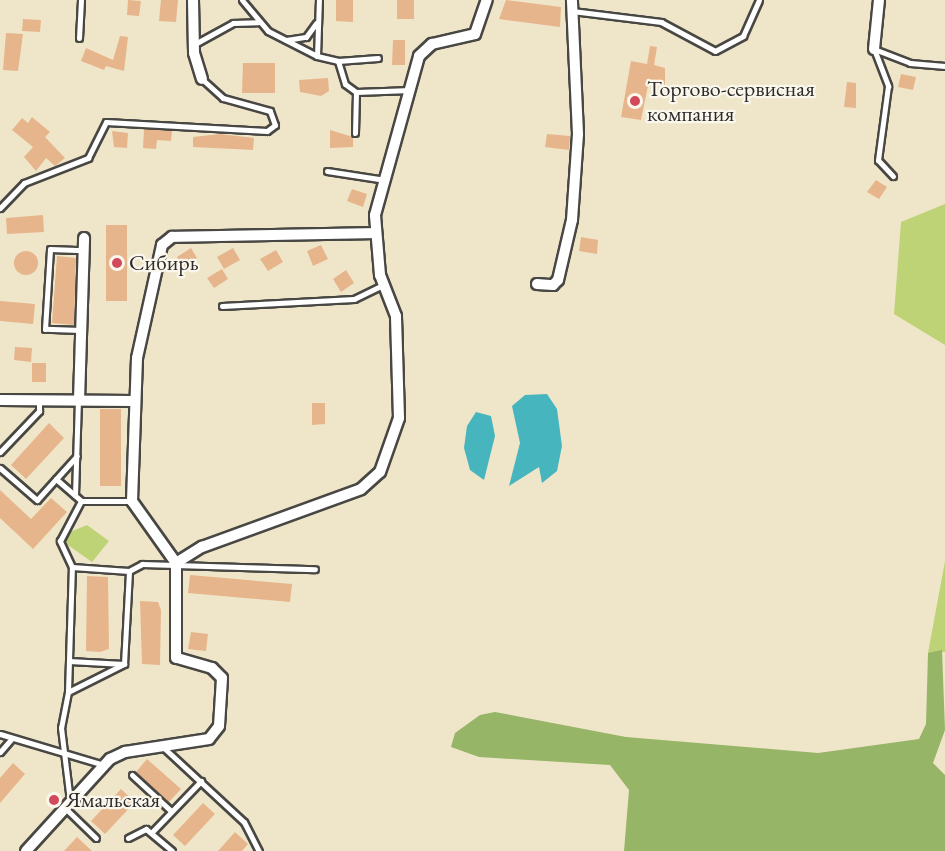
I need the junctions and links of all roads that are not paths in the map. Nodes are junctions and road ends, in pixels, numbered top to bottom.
1 (81, 0) edge
2 (193, 0) edge
3 (242, 0) edge
4 (319, 0) edge
5 (487, 0) edge
6 (759, 0) edge
7 (879, 0) edge
8 (572, 6) edge
9 (258, 22) junction
10 (317, 22) junction
11 (79, 38) dead end
12 (281, 39) junction
13 (193, 45) junction
14 (874, 49) junction
15 (317, 56) junction
16 (378, 58) dead end
17 (338, 61) junction
18 (945, 66) edge
19 (202, 79) joint
20 (411, 90) junction
21 (356, 92) junction
22 (355, 133) dead end
23 (327, 171) dead end
24 (893, 176) dead end
25 (387, 180) junction
26 (0, 208) edge
27 (373, 233) junction
28 (84, 238) dead end
29 (83, 250) junction
30 (537, 284) dead end
31 (383, 285) junction
32 (222, 306) dead end
33 (80, 330) junction
34 (0, 400) edge
35 (39, 400) junction
36 (79, 400) junction
37 (133, 401) junction
38 (0, 452) edge
39 (76, 456) junction
40 (0, 468) edge
41 (56, 479) junction
42 (75, 495) junction
43 (81, 501) junction
44 (132, 501) junction
45 (176, 563) junction
46 (72, 567) junction
47 (315, 569) dead end
48 (129, 571) junction
49 (69, 661) junction
50 (124, 664) junction
51 (68, 692) junction
52 (0, 734) edge
53 (12, 738) junction
54 (164, 748) junction
55 (62, 751) junction
56 (0, 752) edge
57 (104, 765) junction
58 (132, 776) dead end
59 (201, 781) junction
60 (67, 804) junction
61 (171, 811) junction
62 (152, 832) junction
63 (96, 838) dead end
64 (128, 838) dead end
65 (26, 851) edge
66 (172, 851) edge
67 (259, 851) edge

1 - 11 lane
2 - 13 street
3 - 9 lane
4 - 10 lane
5 - 20 street
6 - 8 lane
7 - 14 street
8 - 30 street
9 - 12 lane
9 - 13 lane
10 - 12 lane
10 - 15 lane
12 - 15 lane
13 - 19 street
14 - 18 lane
14 - 24 lane
15 - 17 lane
16 - 17 lane
17 - 21 lane
19 - 26 lane
20 - 21 lane
20 - 25 street
21 - 22 lane
23 - 25 lane
25 - 27 street
27 - 31 street
27 - 37 street
28 - 29 street
29 - 33 street
29 - 33 lane
31 - 32 lane
31 - 45 street
33 - 36 street
34 - 35 street
35 - 36 street
35 - 38 lane
36 - 37 street
36 - 39 lane
37 - 44 street
39 - 41 lane
39 - 42 lane
40 - 41 lane
41 - 42 lane
42 - 43 lane
43 - 44 lane
43 - 46 lane
44 - 45 street
45 - 47 lane
45 - 48 lane
45 - 54 street
46 - 48 lane
46 - 49 lane
48 - 50 lane
49 - 50 lane
49 - 51 lane
50 - 51 lane
51 - 55 lane
52 - 53 lane
53 - 55 lane
53 - 56 lane
54 - 57 street
54 - 59 lane
55 - 57 lane
55 - 60 lane
57 - 60 street
58 - 61 lane
59 - 61 lane
59 - 67 lane
60 - 63 lane
60 - 65 street
61 - 62 lane
62 - 64 lane
62 - 66 lane

